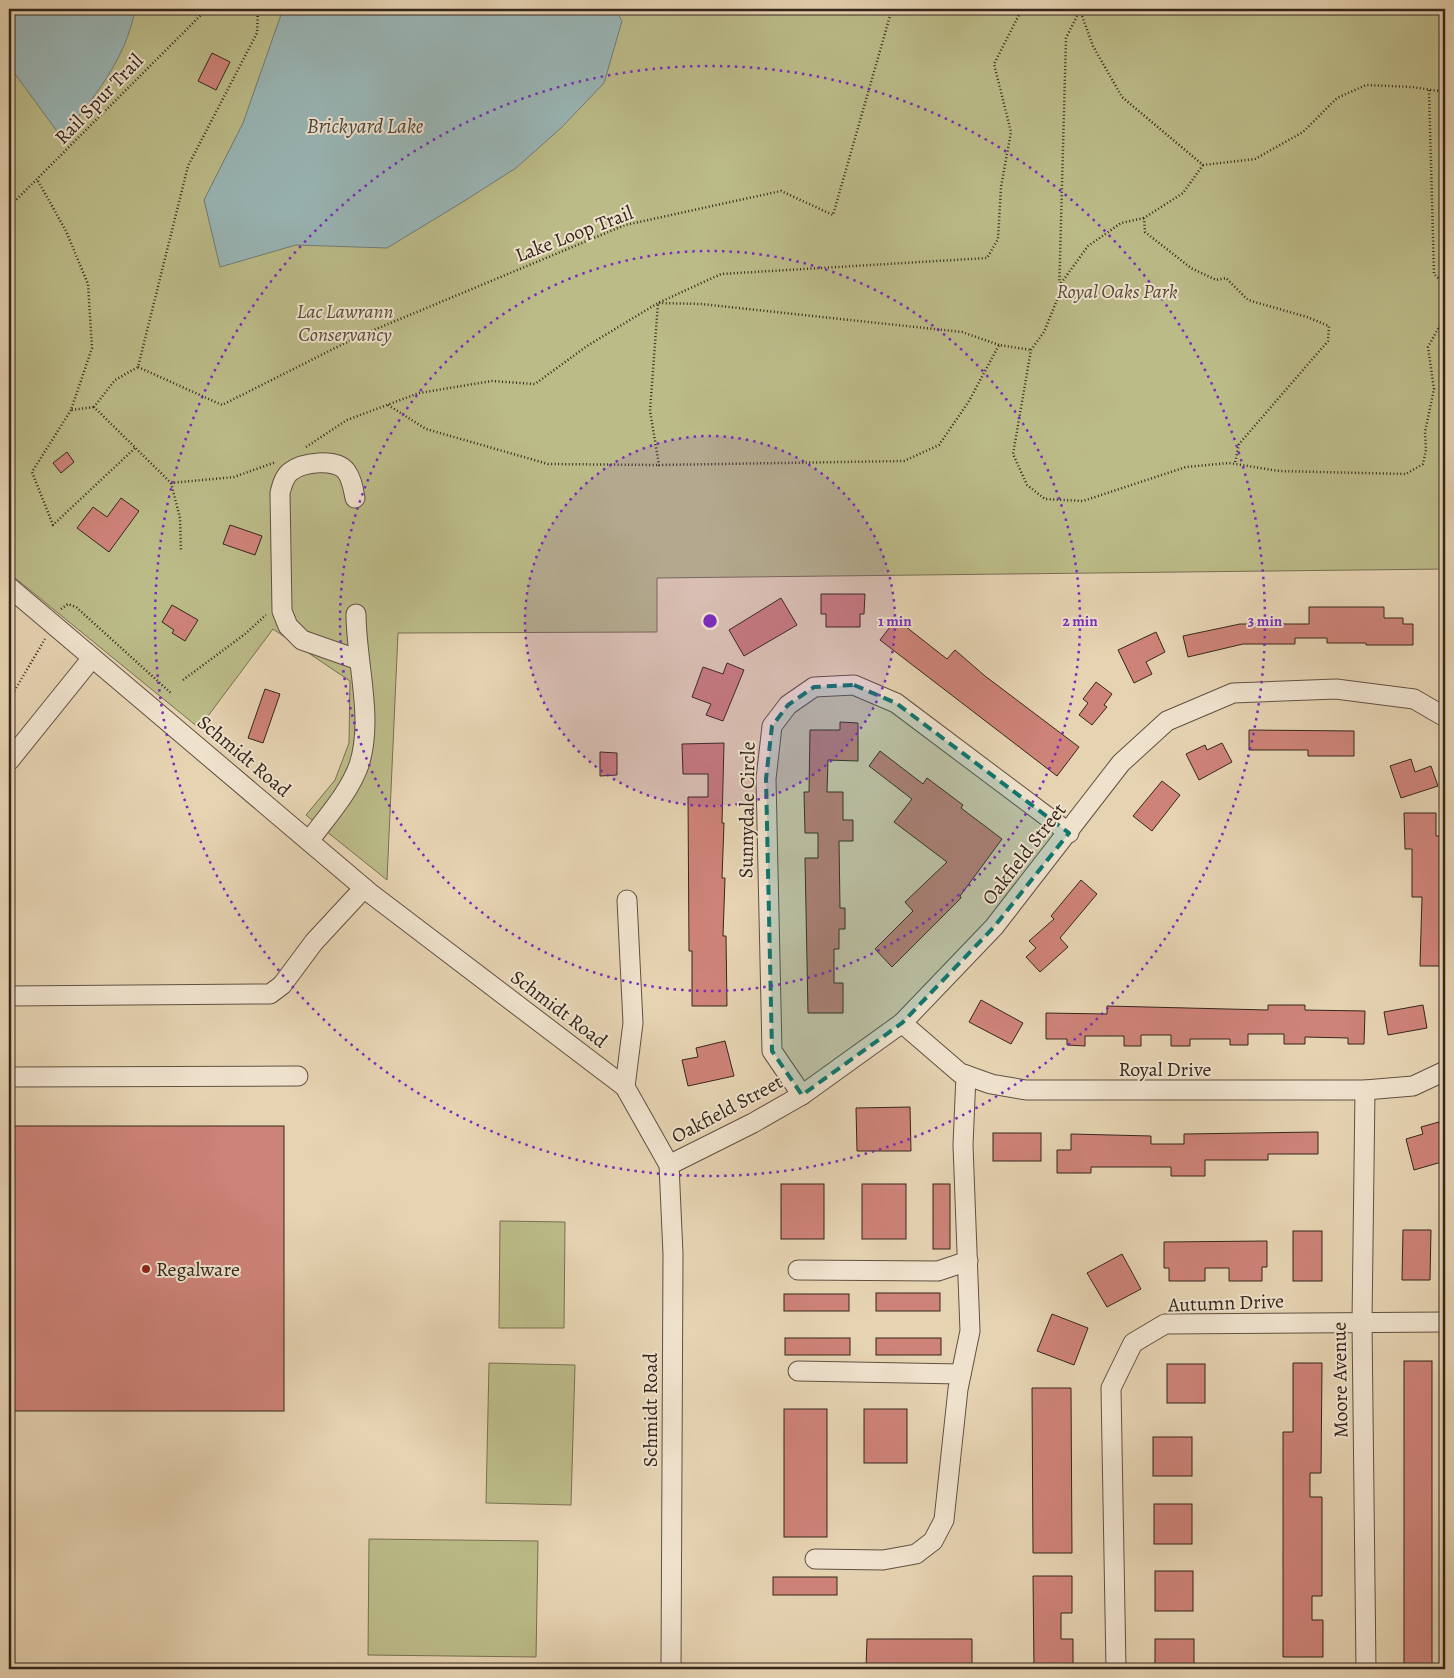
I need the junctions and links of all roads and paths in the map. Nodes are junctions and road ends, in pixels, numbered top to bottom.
1 (207, 9) edge
2 (258, 9) edge
3 (892, 9) edge
4 (1022, 9) edge
5 (1080, 9) edge
6 (1429, 90) junction
7 (1445, 92) edge
8 (1203, 164) junction
9 (38, 181) junction
10 (9, 207) edge
11 (1144, 218) junction
12 (1445, 285) edge
13 (1059, 286) junction
14 (658, 303) junction
15 (1445, 316) edge
16 (999, 345) junction
17 (1031, 350) junction
18 (138, 367) junction
19 (388, 405) junction
20 (94, 407) junction
21 (71, 410) junction
22 (135, 448) junction
23 (293, 463) junction
24 (1235, 464) junction
25 (659, 465) junction
26 (171, 483) junction
27 (354, 498) dead end
28 (180, 552) dead end
29 (9, 587) edge
30 (281, 599) junction
31 (356, 614) dead end
32 (53, 625) junction
33 (92, 658) junction
34 (359, 660) junction
35 (183, 680) dead end
36 (172, 694) dead end
37 (9, 700) edge
38 (1445, 717) edge
39 (9, 761) edge
40 (1068, 833) junction
41 (309, 841) junction
42 (364, 888) junction
43 (627, 900) dead end
44 (9, 996) edge
45 (902, 1023) junction
46 (1445, 1071) edge
47 (966, 1075) junction
48 (298, 1076) dead end
49 (9, 1077) edge
50 (625, 1087) junction
51 (1365, 1090) junction
52 (802, 1095) junction
53 (669, 1165) junction
54 (968, 1262) junction
55 (798, 1270) dead end
56 (1362, 1322) junction
57 (1445, 1322) edge
58 (798, 1371) dead end
59 (961, 1374) junction
60 (815, 1558) dead end
61 (671, 1669) edge
62 (1116, 1669) edge
63 (1366, 1669) edge

1 - 9 path, Rail Spur Trail
2 - 18 path
3 - 18 path, Lake Loop Trail
4 - 14 path
5 - 8 path
5 - 13 path
6 - 7 path
6 - 8 path
6 - 12 path
8 - 11 path
9 - 10 path, Rail Spur Trail
9 - 21 path
11 - 13 path
11 - 24 path
13 - 17 path
14 - 16 path
14 - 19 path
14 - 25 path
15 - 24 path
16 - 17 path
16 - 25 path
17 - 24 path
18 - 20 path
19 - 23 path
19 - 25 path
20 - 21 path
20 - 22 path
21 - 22 path
22 - 26 path
23 - 26 path
23 - 27 street
23 - 30 street
26 - 28 path
29 - 32 street, Schmidt Road
30 - 34 street
30 - 35 path
31 - 34 street
32 - 33 street, Schmidt Road
32 - 36 path
32 - 37 path
33 - 39 street
33 - 41 street, Schmidt Road
34 - 41 street
38 - 40 street, Oakfield Street
40 - 45 street, Oakfield Street
40 - 52 street, Sunnydale Circle
41 - 42 street, Schmidt Road
42 - 44 street
42 - 50 street, Schmidt Road
43 - 50 street
45 - 47 street, Royal Drive
45 - 52 street, Oakfield Street
46 - 51 street, Royal Drive
47 - 51 street, Royal Drive
47 - 54 street
48 - 49 street
50 - 53 street, Schmidt Road
51 - 56 street, Moore Avenue
52 - 53 street, Oakfield Street
53 - 61 street, Schmidt Road
54 - 55 street
54 - 59 street
56 - 57 street, Autumn Drive
56 - 62 street, Autumn Drive
56 - 63 street, Moore Avenue
58 - 59 street
59 - 60 street

